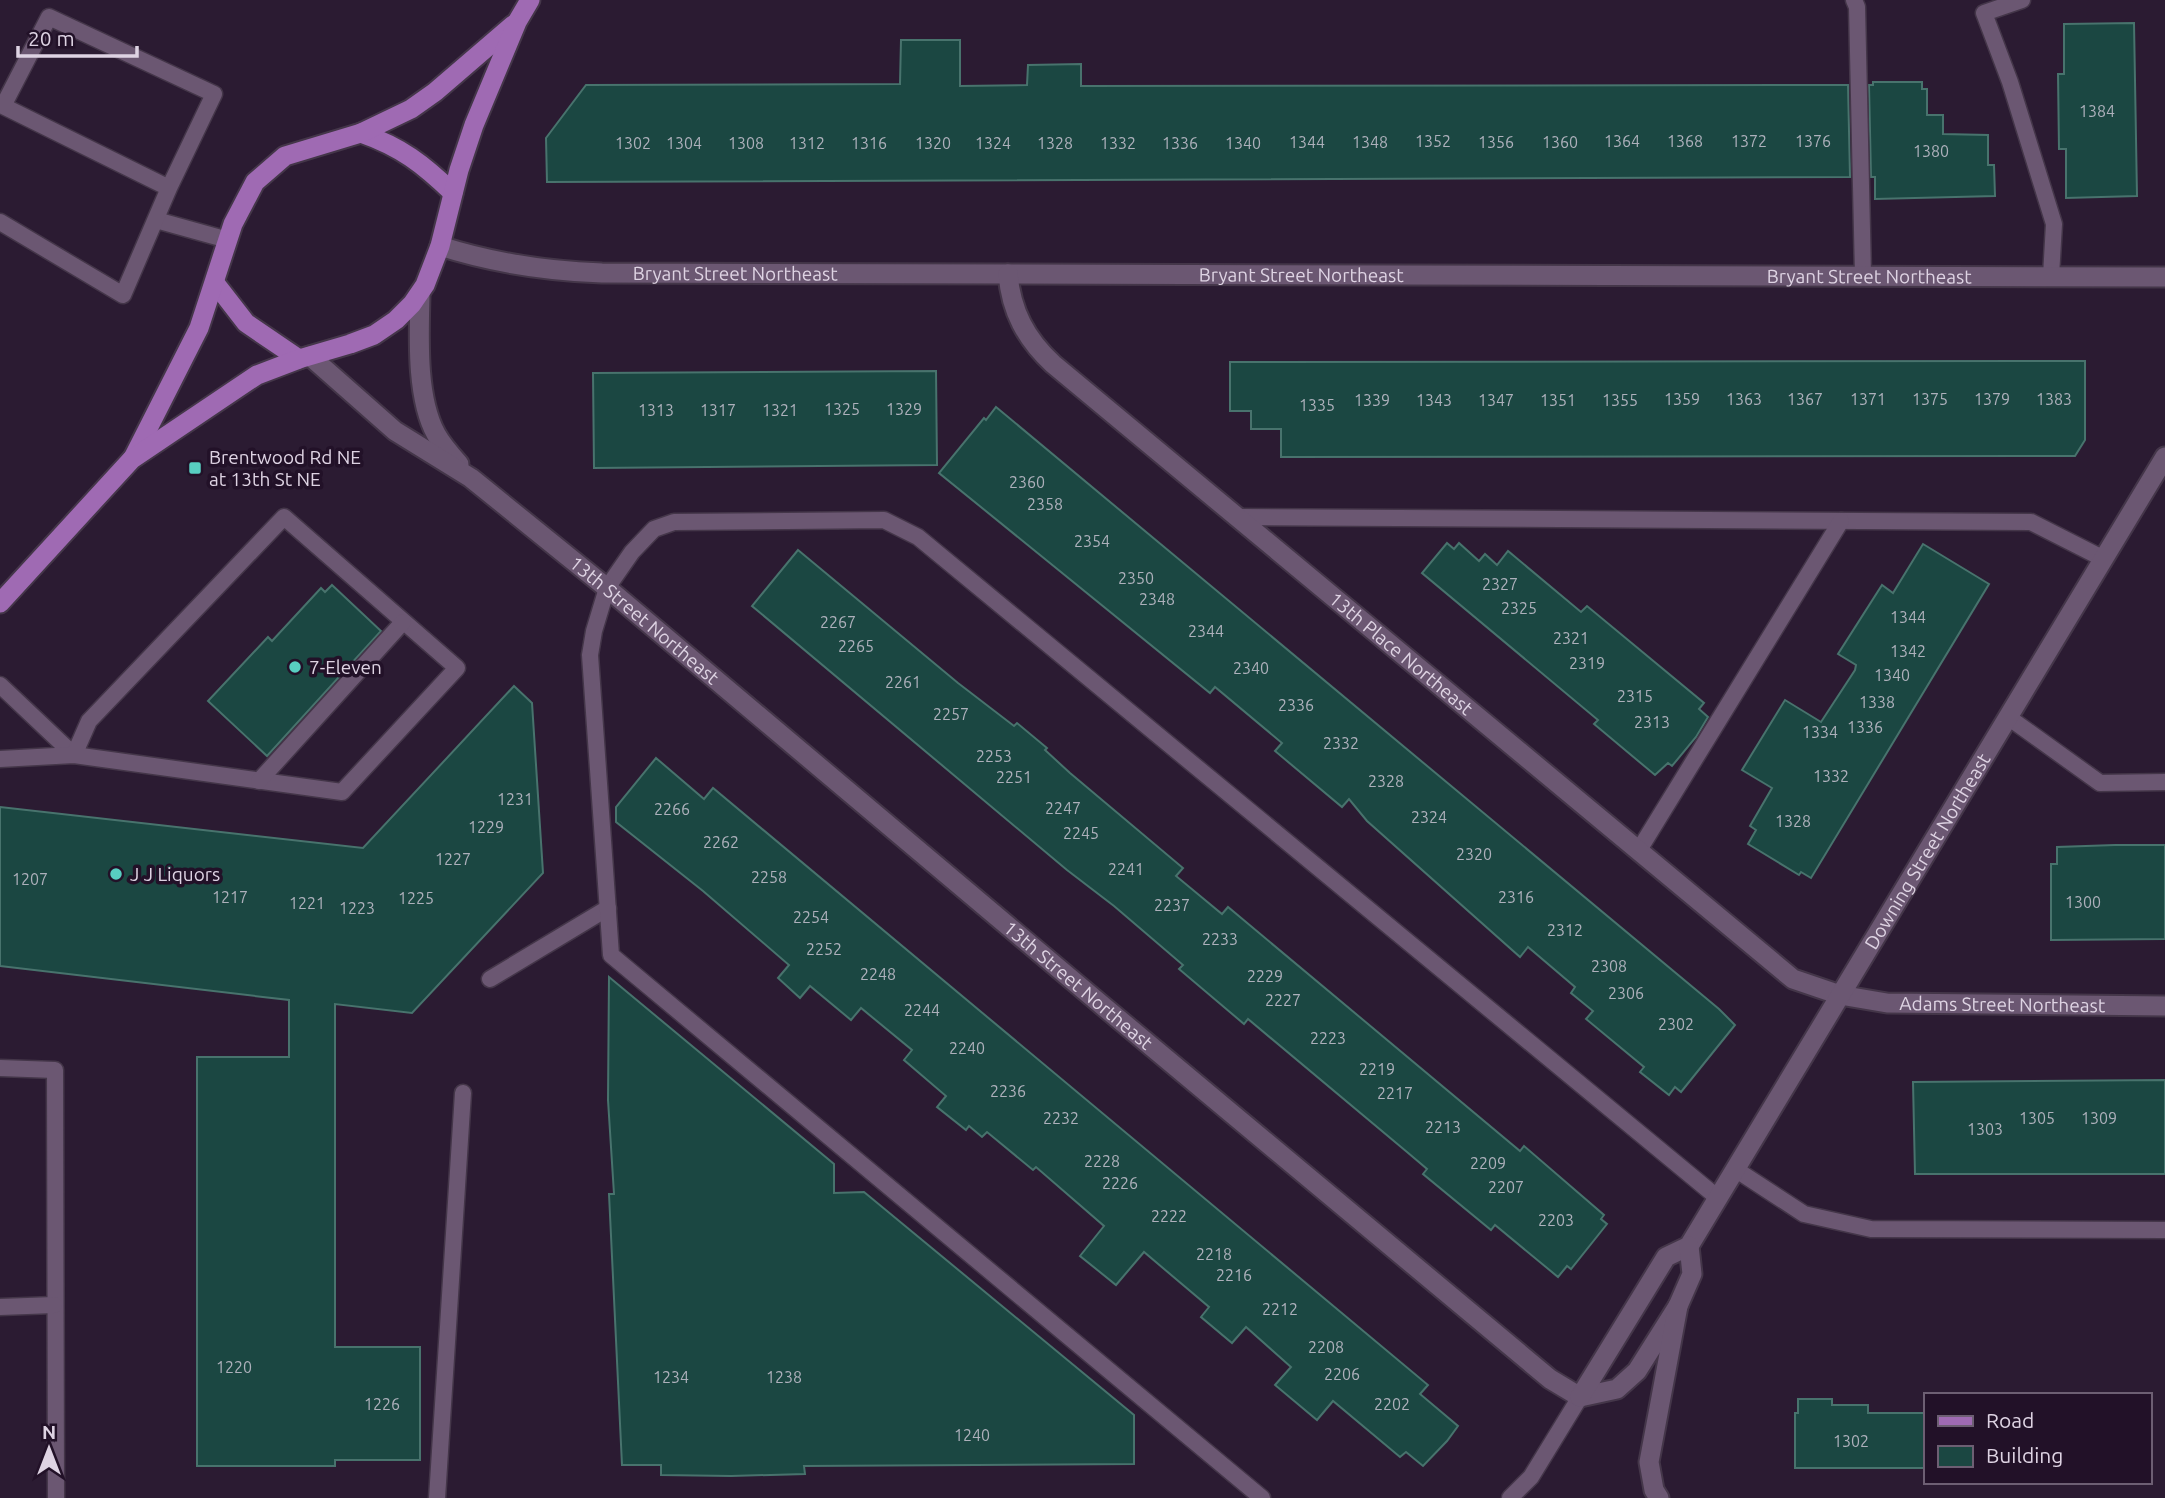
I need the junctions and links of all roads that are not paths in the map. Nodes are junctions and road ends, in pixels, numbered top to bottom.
1 (530, 0) edge
2 (1854, 0) edge
3 (2022, 0) edge
4 (517, 23) junction
5 (2, 106) edge
6 (361, 133) junction
7 (169, 188) junction
8 (453, 193) junction
9 (156, 220) junction
10 (0, 222) edge
11 (228, 240) junction
12 (440, 246) junction
13 (1008, 274) junction
14 (1863, 275) junction
15 (2051, 276) junction
16 (2165, 277) edge
17 (215, 283) junction
18 (420, 295) junction
19 (304, 357) junction
20 (2165, 457) edge
21 (132, 459) junction
22 (471, 478) junction
23 (1237, 517) junction
24 (1841, 521) junction
25 (2104, 559) junction
26 (607, 588) junction
27 (0, 603) edge
28 (403, 622) junction
29 (0, 685) edge
30 (2008, 717) junction
31 (74, 755) junction
32 (0, 759) edge
33 (259, 781) junction
34 (2165, 782) edge
35 (1639, 850) junction
36 (608, 908) junction
37 (490, 979) dead end
38 (1840, 995) junction
39 (2165, 1006) edge
40 (0, 1068) edge
41 (463, 1093) dead end
42 (1735, 1169) junction
43 (1718, 1198) junction
44 (2165, 1230) edge
45 (1689, 1246) junction
46 (54, 1305) junction
47 (1678, 1306) junction
48 (0, 1307) edge
49 (1580, 1397) junction
50 (56, 1498) edge
51 (437, 1498) edge
52 (1262, 1498) edge
53 (1510, 1498) edge
54 (1659, 1498) edge

1 - 4 main road
2 - 14 lane
3 - 15 lane
4 - 6 main road
4 - 8 main road
5 - 7 lane
5 - 7 lane
6 - 8 main road
6 - 11 main road
7 - 9 lane
8 - 12 main road
9 - 10 lane
9 - 11 lane
11 - 17 main road
12 - 13 street, Bryant Street Northeast
12 - 18 main road
13 - 14 street, Bryant Street Northeast
13 - 23 street, 13th Place Northeast
14 - 15 street, Bryant Street Northeast
15 - 16 street, Bryant Street Northeast
17 - 19 main road
17 - 21 main road
18 - 19 main road
18 - 22 street, 13th Street Northeast
19 - 21 main road
19 - 22 street, 13th Street Northeast
20 - 25 street, Downing Street Northeast
21 - 27 main road
22 - 26 street, 13th Street Northeast
23 - 24 lane
23 - 35 street, 13th Place Northeast
24 - 25 lane
24 - 35 lane
25 - 30 street, Downing Street Northeast
26 - 36 lane
26 - 43 lane
26 - 49 street, 13th Street Northeast
28 - 31 lane
28 - 33 lane
28 - 33 lane
29 - 31 lane
30 - 34 lane
30 - 38 street, Downing Street Northeast
31 - 32 lane
31 - 33 lane
35 - 38 street, 13th Place Northeast
36 - 37 lane
36 - 52 lane
38 - 39 street, Adams Street Northeast
38 - 42 street, Downing Street Northeast
40 - 46 lane
41 - 51 lane
42 - 43 street, Downing Street Northeast
42 - 44 lane
43 - 45 street, Downing Street Northeast
45 - 47 street
45 - 49 street, Downing Street Northeast
46 - 48 lane
46 - 50 lane
47 - 49 street
47 - 54 street
49 - 53 lane

